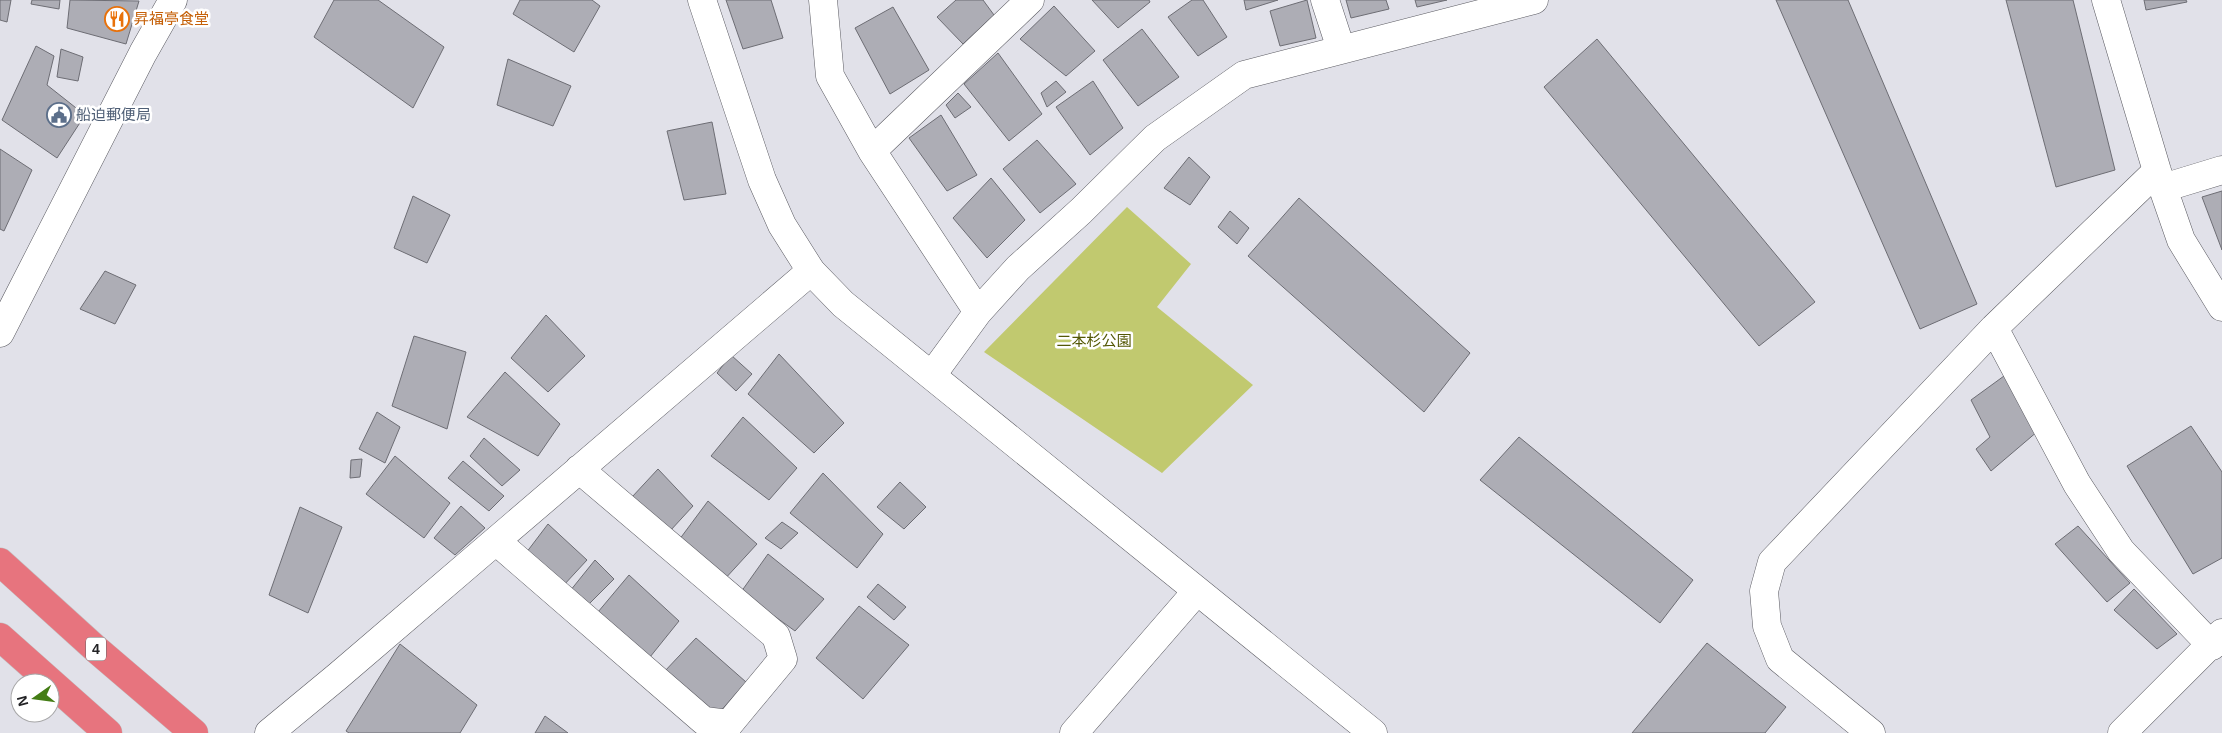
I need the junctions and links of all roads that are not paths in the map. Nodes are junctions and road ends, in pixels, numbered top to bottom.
1 (173, 0) edge
2 (702, 0) edge
3 (823, 0) edge
4 (1030, 0) edge
5 (1325, 0) edge
6 (1534, 0) edge
7 (2106, 0) edge
8 (1341, 49) junction
9 (872, 151) junction
10 (2222, 170) edge
11 (2160, 179) junction
12 (811, 271) junction
13 (2222, 307) edge
14 (978, 312) junction
15 (1994, 328) junction
16 (0, 333) edge
17 (932, 375) junction
18 (579, 469) junction
19 (496, 541) junction
20 (0, 562) edge
21 (1197, 591) junction
22 (0, 637) edge
23 (2217, 640) edge
24 (108, 733) edge
25 (194, 733) edge
26 (269, 733) edge
27 (1074, 733) edge
28 (1373, 733) edge
29 (1871, 733) edge
30 (2122, 733) edge

1 - 16 street
2 - 12 street
3 - 9 street
4 - 9 street
5 - 8 street
6 - 8 street
7 - 11 street
8 - 14 street
9 - 14 street
10 - 11 street
11 - 13 street
11 - 15 street
12 - 17 street
12 - 18 street
14 - 17 street
15 - 23 street
15 - 29 street
17 - 21 street
18 - 19 street
18 - 19 street
19 - 26 street
20 - 25 highway, 4
21 - 27 street
21 - 28 street
22 - 24 highway
23 - 30 street

